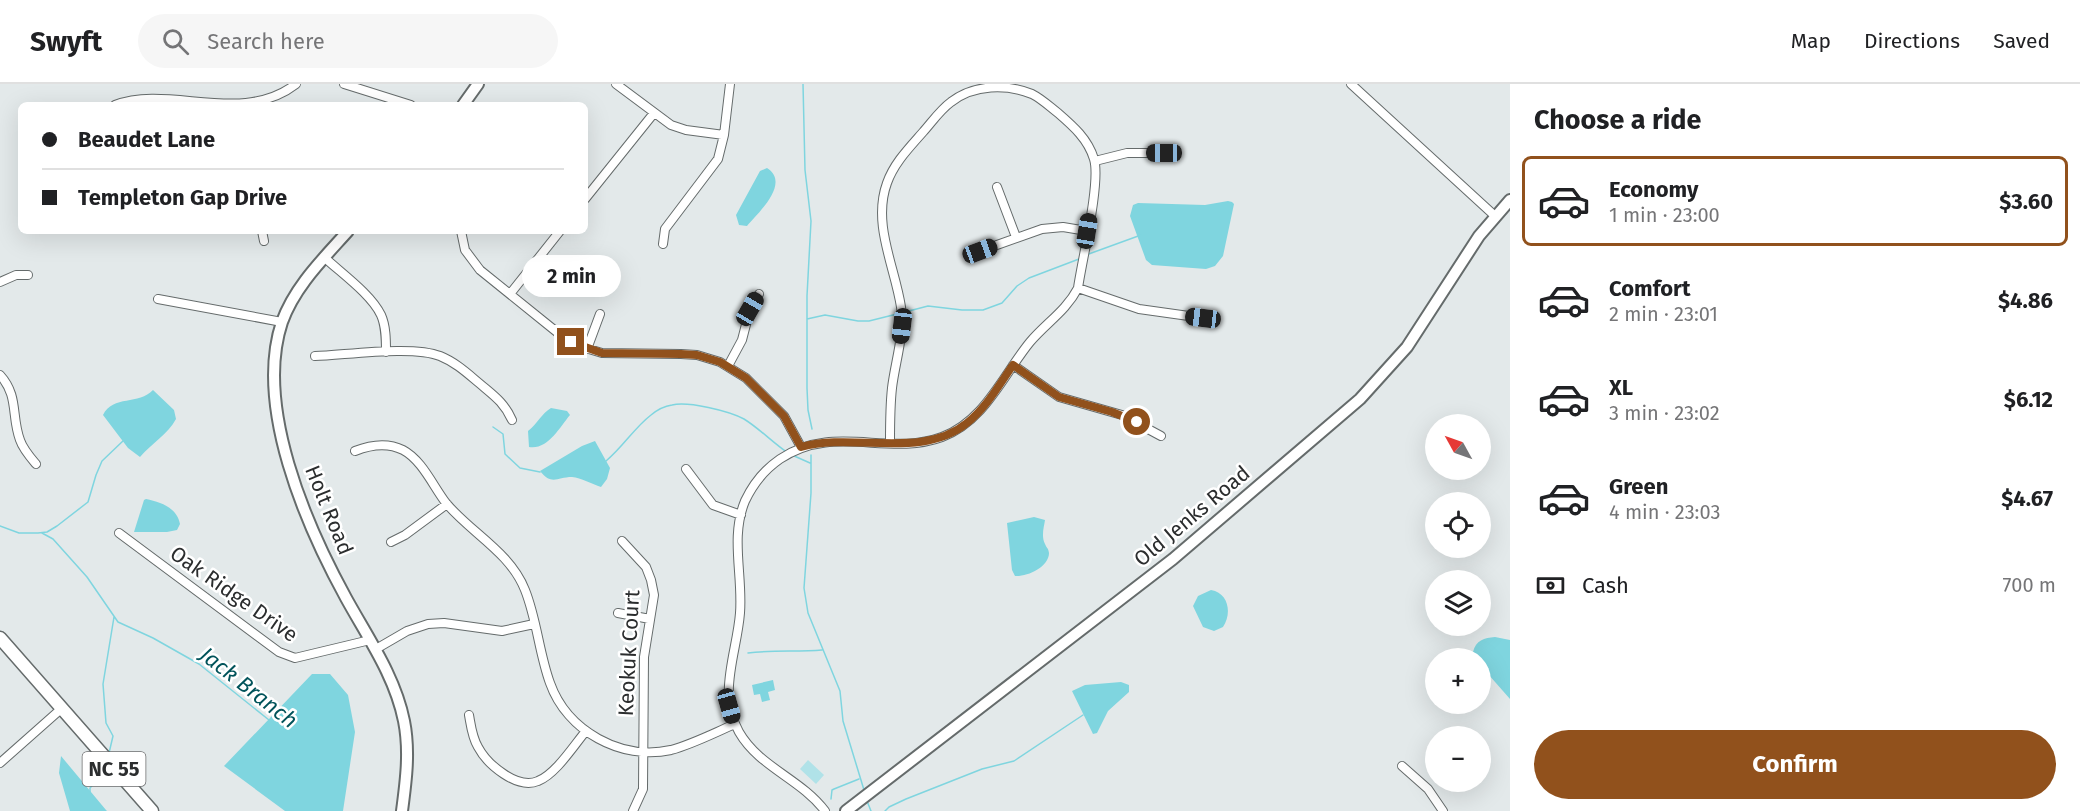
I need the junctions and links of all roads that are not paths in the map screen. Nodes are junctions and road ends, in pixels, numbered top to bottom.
1 (296, 84) edge
2 (344, 84) edge
3 (478, 84) edge
4 (616, 84) edge
5 (730, 84) edge
6 (1351, 84) edge
7 (382, 95) junction
8 (120, 102) edge
9 (242, 102) edge
10 (254, 102) edge
11 (380, 102) edge
12 (402, 102) edge
13 (465, 102) edge
14 (654, 113) junction
15 (724, 135) junction
16 (1164, 153) dead end
17 (1095, 161) junction
18 (997, 187) dead end
19 (588, 196) edge
20 (1510, 200) edge
21 (1495, 216) junction
22 (1087, 231) junction
23 (263, 234) edge
24 (345, 234) edge
25 (462, 234) edge
26 (558, 234) edge
27 (1016, 237) junction
28 (264, 241) dead end
29 (663, 244) dead end
30 (980, 251) dead end
31 (324, 257) junction
32 (28, 275) dead end
33 (0, 282) edge
34 (1078, 288) junction
35 (510, 294) junction
36 (759, 294) dead end
37 (158, 299) dead end
38 (600, 314) dead end
39 (1203, 318) dead end
40 (282, 322) junction
41 (587, 349) junction
42 (386, 352) junction
43 (315, 357) dead end
44 (1013, 365) junction
45 (728, 366) junction
46 (0, 375) edge
47 (512, 420) dead end
48 (1161, 436) dead end
49 (890, 442) junction
50 (801, 447) junction
51 (354, 451) dead end
52 (36, 464) dead end
53 (686, 469) dead end
54 (447, 504) junction
55 (741, 515) junction
56 (119, 533) dead end
57 (622, 541) dead end
58 (391, 542) dead end
59 (618, 613) dead end
60 (650, 619) junction
61 (534, 624) junction
62 (0, 638) edge
63 (373, 645) junction
64 (61, 709) junction
65 (469, 715) dead end
66 (735, 724) junction
67 (586, 731) junction
68 (644, 752) junction
69 (0, 763) edge
70 (1402, 766) dead end
71 (152, 811) edge
72 (402, 811) edge
73 (633, 811) edge
74 (825, 811) edge
75 (846, 811) edge
76 (1443, 811) edge

1 - 10 street
2 - 7 street
3 - 13 street
4 - 14 street
5 - 15 street
6 - 21 street
7 - 11 street
7 - 12 street
8 - 9 street
14 - 15 street
14 - 19 street
15 - 29 street
16 - 17 street
17 - 22 street
17 - 49 street
18 - 27 street
20 - 21 street, Old Jenks Road
21 - 75 street, Old Jenks Road
22 - 27 street
22 - 34 street
23 - 28 street
24 - 31 street, Holt Road
25 - 35 street
26 - 35 street
27 - 30 street
31 - 40 street, Holt Road
31 - 42 street
32 - 33 street
34 - 39 street
34 - 44 street
35 - 41 street
36 - 45 street
37 - 40 street
38 - 41 street
40 - 63 street, Holt Road
41 - 45 street
42 - 43 street
42 - 47 street
44 - 48 street
44 - 49 street
45 - 50 street
46 - 52 street
49 - 50 street
50 - 55 street
51 - 54 street
53 - 55 street
54 - 58 street
54 - 61 street
55 - 66 street
56 - 63 street, Oak Ridge Drive
57 - 60 street, Keokuk Court
59 - 60 street
60 - 68 street, Keokuk Court
61 - 63 street, Oak Ridge Drive
61 - 67 street
62 - 64 main road, NC 55
63 - 72 street, Holt Road
64 - 69 street
64 - 71 main road, NC 55
65 - 67 street
66 - 68 street
66 - 74 street
67 - 68 street
68 - 73 street, Keokuk Court
70 - 76 street

